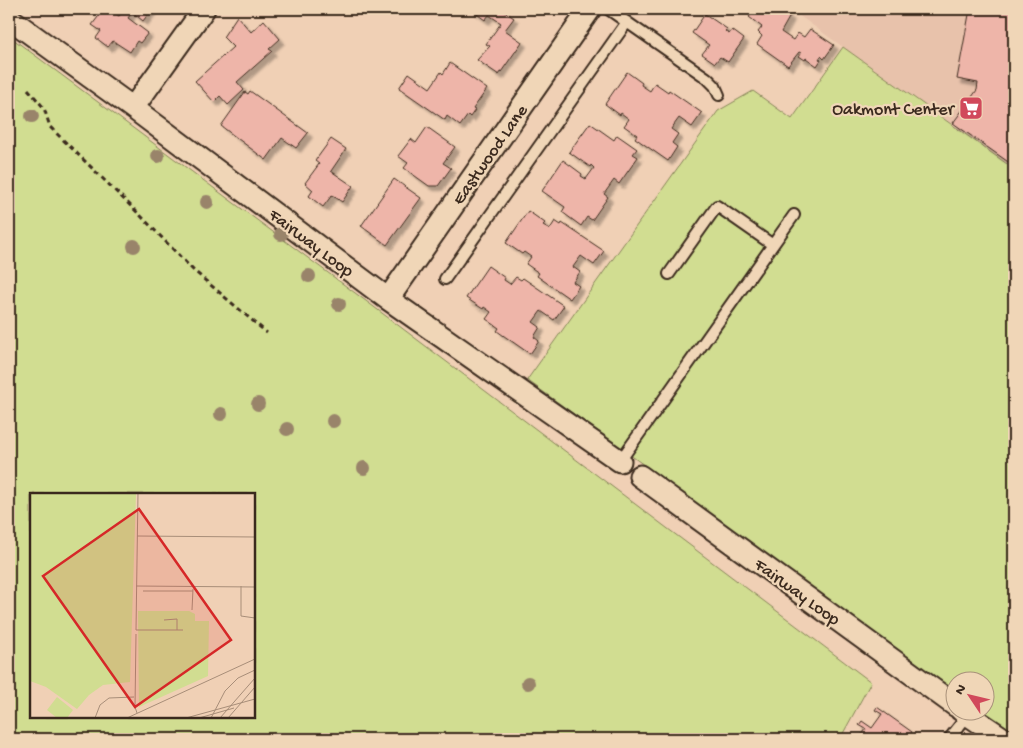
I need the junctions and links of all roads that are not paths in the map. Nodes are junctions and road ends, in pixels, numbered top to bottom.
1 (204, 9) edge
2 (590, 9) edge
3 (608, 9) edge
4 (9, 18) edge
5 (627, 22) junction
6 (719, 95) dead end
7 (134, 108) junction
8 (794, 215) dead end
9 (773, 245) junction
10 (669, 274) dead end
11 (445, 279) dead end
12 (388, 299) junction
13 (620, 461) joint
14 (640, 476) dead end
15 (946, 699) edge
16 (958, 720) edge
17 (976, 720) edge
18 (949, 739) edge
19 (1004, 739) edge

1 - 7 street
2 - 12 street, Eastwood Lane
3 - 5 lane
4 - 7 street, Fairway Loop
5 - 6 lane
5 - 11 lane
7 - 12 street, Fairway Loop
8 - 9 lane
9 - 10 lane
9 - 13 lane
12 - 13 street, Fairway Loop
14 - 15 street, Fairway Loop
16 - 18 lane
17 - 19 street, Fairway Loop

